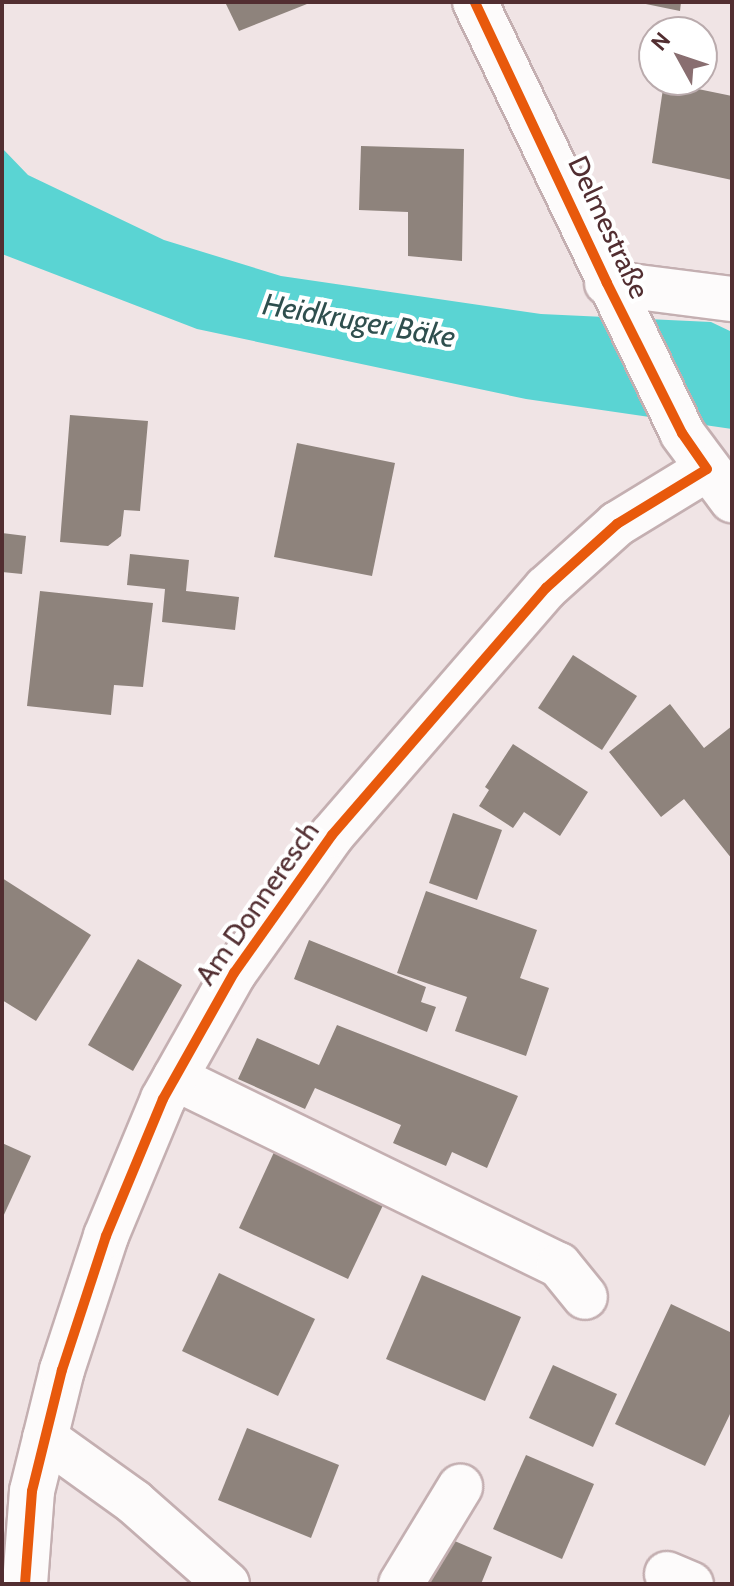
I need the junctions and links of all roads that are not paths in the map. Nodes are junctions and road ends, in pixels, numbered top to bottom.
1 (475, 2) edge
2 (607, 283) junction
3 (732, 299) edge
4 (719, 484) edge
5 (175, 1078) junction
6 (585, 1297) dead end
7 (45, 1438) junction
8 (17, 1485) edge
9 (460, 1487) dead end
10 (25, 1584) edge
11 (227, 1584) edge
12 (401, 1584) edge

1 - 2 street, Delmestraße
2 - 3 street
2 - 4 street, Delmestraße
4 - 5 street, Am Donneresch
5 - 6 street
5 - 7 street, Am Donneresch
7 - 8 street, Am Donneresch
7 - 11 street
8 - 10 street, Am Donneresch
9 - 12 street

